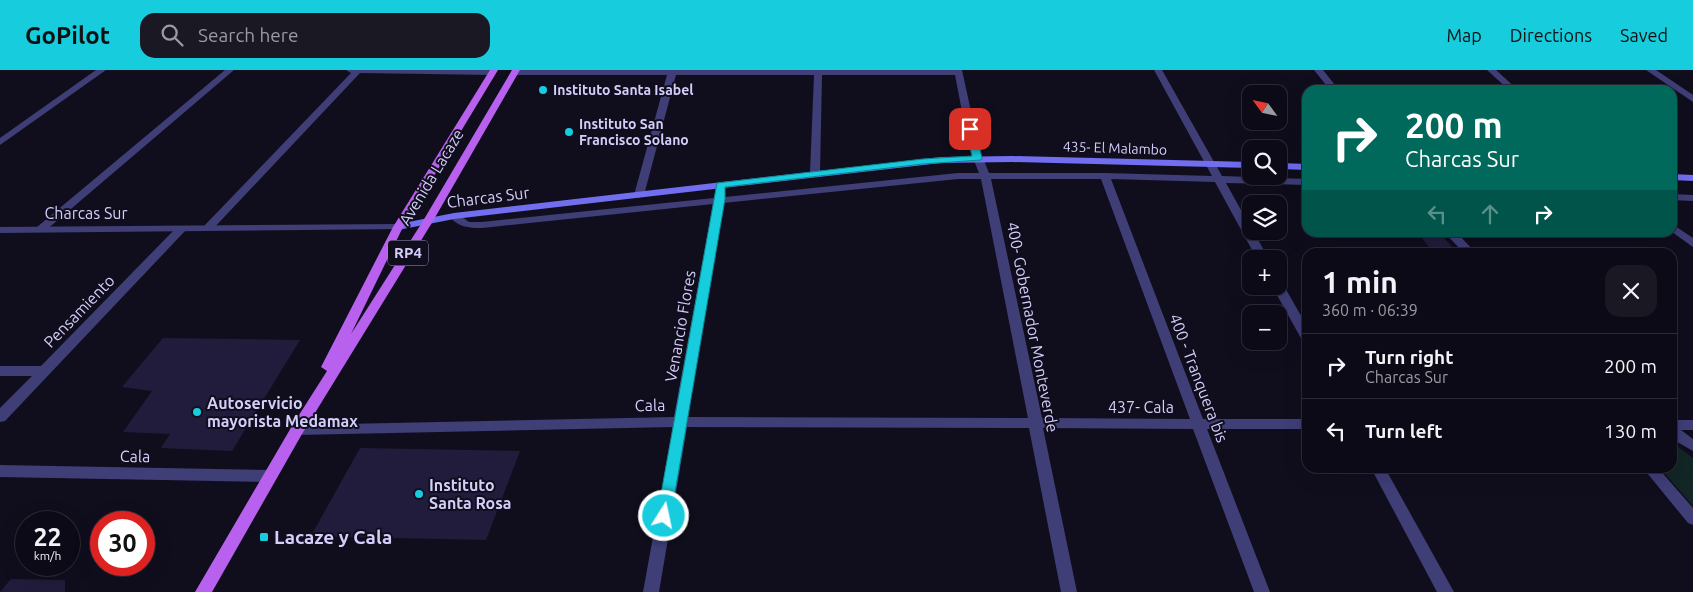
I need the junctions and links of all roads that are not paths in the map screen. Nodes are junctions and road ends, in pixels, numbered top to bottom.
1 (102, 70) edge
2 (230, 70) edge
3 (350, 70) edge
4 (358, 70) edge
5 (1158, 70) edge
6 (1318, 70) edge
7 (1491, 70) edge
8 (1650, 70) edge
9 (493, 71) edge
10 (515, 71) edge
11 (672, 71) edge
12 (818, 71) edge
13 (958, 71) edge
14 (1331, 85) edge
15 (1508, 85) edge
16 (1672, 85) edge
17 (1677, 88) edge
18 (1693, 99) edge
19 (0, 142) edge
20 (978, 158) junction
21 (1210, 164) junction
22 (1242, 165) edge
23 (1287, 166) edge
24 (1302, 167) edge
25 (815, 173) junction
26 (985, 175) junction
27 (1105, 176) junction
28 (1677, 177) edge
29 (1693, 178) edge
30 (1219, 179) junction
31 (1302, 182) edge
32 (720, 185) junction
33 (639, 195) junction
34 (1677, 197) edge
35 (1693, 198) edge
36 (720, 199) junction
37 (454, 216) junction
38 (428, 221) junction
39 (398, 227) junction
40 (181, 228) junction
41 (208, 228) junction
42 (41, 229) junction
43 (0, 230) edge
44 (1677, 230) edge
45 (1455, 237) edge
46 (1693, 244) edge
47 (1465, 248) edge
48 (1258, 250) edge
49 (1283, 295) edge
50 (1302, 329) edge
51 (0, 371) edge
52 (44, 371) junction
53 (0, 416) edge
54 (681, 422) junction
55 (1034, 424) junction
56 (1198, 424) junction
57 (1302, 424) edge
58 (1677, 425) edge
59 (1693, 425) edge
60 (297, 430) junction
61 (1677, 435) edge
62 (1693, 446) edge
63 (0, 471) edge
64 (1381, 473) edge
65 (1654, 473) edge
66 (270, 476) junction
67 (1693, 519) edge
68 (203, 592) edge
69 (651, 592) edge
70 (1069, 592) edge
71 (1262, 592) edge
72 (1446, 592) edge

1 - 19 street
2 - 42 street
3 - 4 street
4 - 9 street
4 - 41 street
5 - 21 street
6 - 14 street
7 - 15 street
8 - 16 street
9 - 39 main road, Avenida Lacaze / RP4
10 - 11 street
10 - 38 main road, Avenida Lacaze / RP4
11 - 12 street
11 - 33 street
12 - 13 street
12 - 25 street
13 - 20 street, 400- Gobernador Monteverde
17 - 18 street
20 - 21 main road, 435- El Malambo
20 - 25 main road, Charcas Sur
20 - 26 street, 400- Gobernador Monteverde
21 - 22 main road, 435- El Malambo
21 - 30 street
23 - 24 main road
25 - 32 main road, Charcas Sur
26 - 27 street
26 - 36 street
26 - 55 street, 400- Gobernador Monteverde
27 - 30 street
27 - 56 street, 400 - Tranquera bis
28 - 29 main road
30 - 31 street
30 - 48 street
32 - 33 main road, Charcas Sur
32 - 36 street, Venancio Flores
33 - 37 main road, Charcas Sur
34 - 35 street
36 - 37 street
36 - 54 street, Venancio Flores
37 - 38 main road, Charcas Sur
38 - 39 main road, Charcas Sur
38 - 60 main road, Avenida Lacaze / RP4
39 - 41 street, Charcas Sur
39 - 60 main road, Avenida Lacaze / RP4
40 - 41 street, Charcas Sur
40 - 42 street, Charcas Sur
40 - 52 street, Pensamiento
42 - 43 street, Charcas Sur
44 - 46 street
45 - 47 street
49 - 50 street
51 - 52 street
52 - 53 street, Pensamiento
54 - 55 street, Cala
54 - 60 street, Cala
54 - 69 street, Venancio Flores
55 - 56 street, 437- Cala
55 - 70 street, 400- Gobernador Monteverde
56 - 57 street, 437- Cala
56 - 71 street, 400 - Tranquera bis
58 - 59 street
60 - 66 main road, Avenida Lacaze / RP4
61 - 62 street
63 - 66 street, Cala
64 - 72 street
65 - 67 street
66 - 68 main road, Avenida Lacaze / RP4

